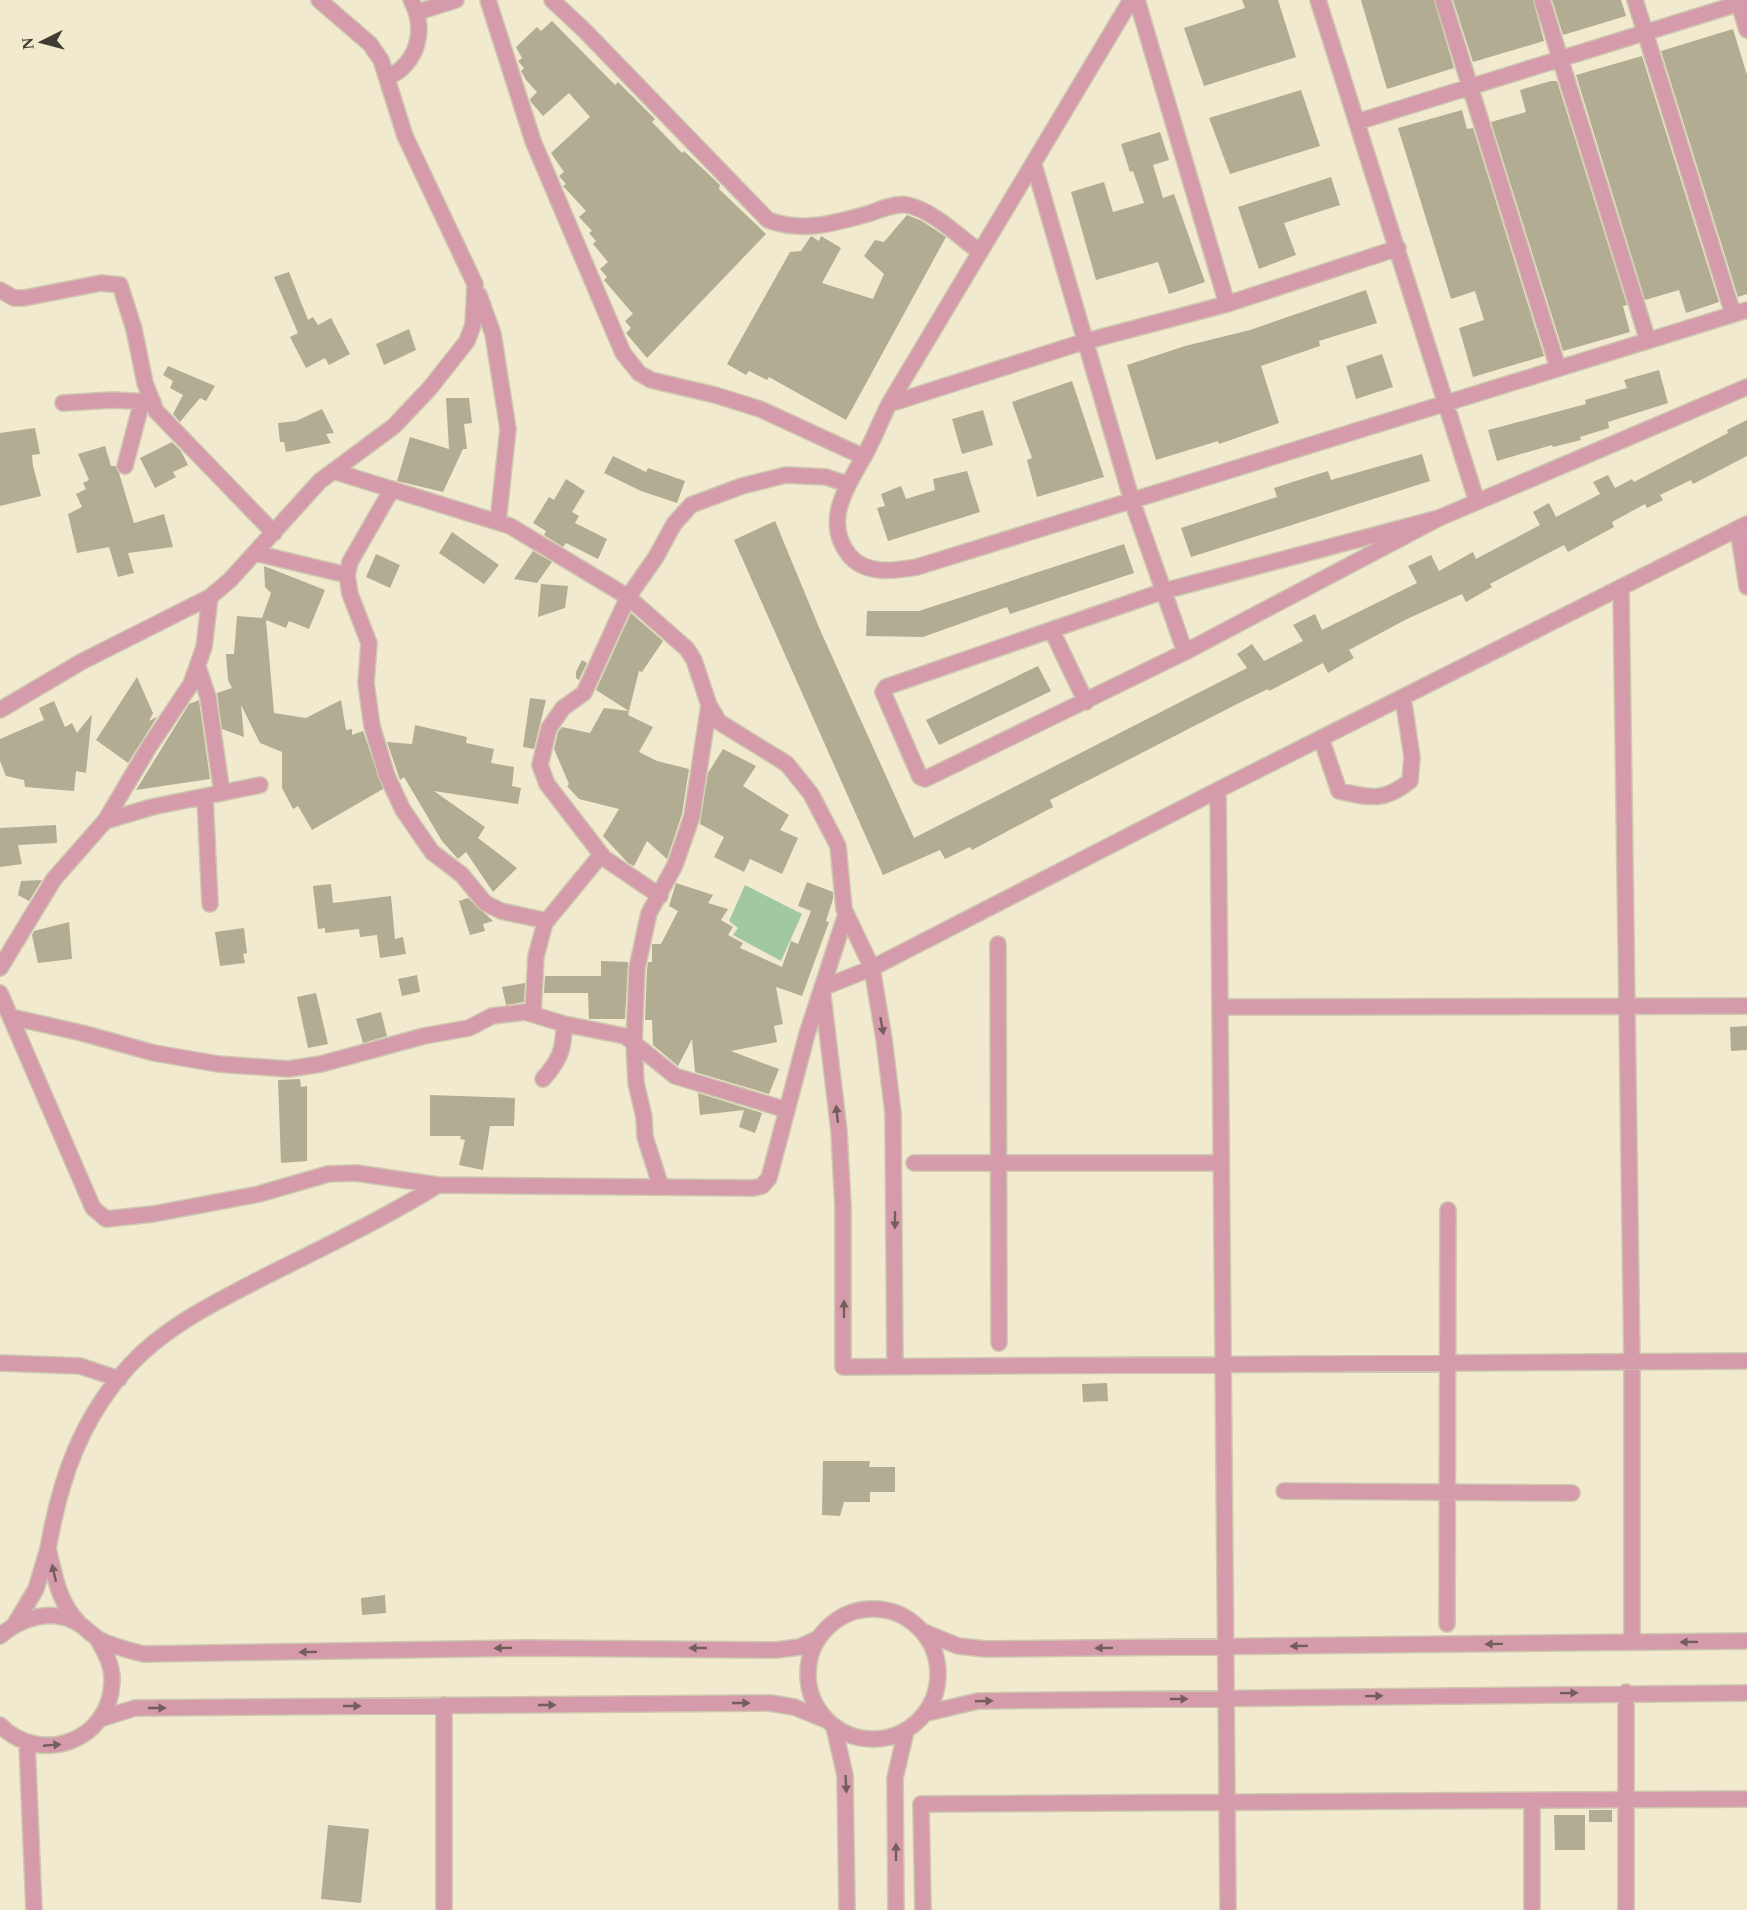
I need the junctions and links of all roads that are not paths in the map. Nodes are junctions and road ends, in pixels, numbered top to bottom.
1 (320, 0) edge
2 (456, 0) edge
3 (488, 0) edge
4 (552, 0) edge
5 (1131, 0) edge
6 (1137, 0) edge
7 (1318, 0) edge
8 (1443, 0) edge
9 (1542, 0) edge
10 (1635, 0) edge
11 (1741, 2) edge
12 (415, 6) edge
13 (1747, 30) edge
14 (1646, 33) junction
15 (1561, 59) junction
16 (387, 78) junction
17 (1470, 87) junction
18 (1357, 122) junction
19 (1035, 165) junction
20 (1398, 248) junction
21 (980, 252) junction
22 (475, 284) junction
23 (0, 290) edge
24 (1227, 304) junction
25 (1740, 312) edge
26 (1648, 341) junction
27 (1083, 342) junction
28 (1558, 368) junction
29 (1747, 387) edge
30 (148, 402) junction
31 (63, 403) dead end
32 (1446, 403) junction
33 (889, 404) junction
34 (864, 457) junction
35 (125, 466) dead end
36 (333, 471) junction
37 (848, 484) junction
38 (393, 489) junction
39 (1132, 501) junction
40 (1477, 502) junction
41 (1439, 518) junction
42 (498, 522) junction
43 (1742, 527) edge
44 (274, 533) junction
45 (255, 553) junction
46 (347, 575) junction
47 (1747, 587) edge
48 (1621, 588) junction
49 (1164, 591) junction
50 (210, 597) junction
51 (628, 597) junction
52 (1052, 631) junction
53 (1185, 652) junction
54 (198, 667) junction
55 (1403, 697) junction
56 (1086, 702) junction
57 (709, 705) junction
58 (0, 710) edge
59 (1321, 738) junction
60 (260, 785) dead end
61 (1218, 790) junction
62 (222, 793) junction
63 (205, 797) junction
64 (105, 821) junction
65 (601, 855) junction
66 (660, 897) junction
67 (210, 904) dead end
68 (846, 914) junction
69 (547, 921) junction
70 (998, 944) dead end
71 (0, 968) edge
72 (872, 968) junction
73 (822, 988) junction
74 (0, 993) edge
75 (1747, 1006) edge
76 (1220, 1007) junction
77 (1627, 1007) junction
78 (533, 1013) junction
79 (11, 1017) junction
80 (564, 1024) junction
81 (634, 1043) junction
82 (543, 1079) dead end
83 (787, 1110) junction
84 (914, 1163) dead end
85 (999, 1163) junction
86 (1221, 1163) junction
87 (438, 1185) junction
88 (660, 1187) junction
89 (1448, 1210) dead end
90 (999, 1343) dead end
91 (1747, 1361) edge
92 (1447, 1362) junction
93 (1632, 1362) junction
94 (0, 1363) edge
95 (1223, 1365) junction
96 (895, 1367) junction
97 (119, 1380) junction
98 (1284, 1491) dead end
99 (1447, 1492) junction
100 (1572, 1493) dead end
101 (48, 1549) junction
102 (15, 1624) junction
103 (80, 1624) junction
104 (1447, 1624) dead end
105 (924, 1632) junction
106 (0, 1636) edge
107 (97, 1638) junction
108 (817, 1639) junction
109 (1747, 1641) edge
110 (1632, 1642) junction
111 (1225, 1647) junction
112 (1626, 1692) junction
113 (1747, 1693) edge
114 (1226, 1699) junction
115 (444, 1705) junction
116 (927, 1713) junction
117 (100, 1719) junction
118 (830, 1723) junction
119 (0, 1725) edge
120 (906, 1731) junction
121 (27, 1743) junction
122 (1627, 1799) junction
123 (1747, 1799) edge
124 (1532, 1800) junction
125 (1227, 1802) junction
126 (34, 1910) edge
127 (444, 1910) edge
128 (847, 1910) edge
129 (896, 1910) edge
130 (923, 1910) edge
131 (1228, 1910) edge
132 (1532, 1910) edge
133 (1626, 1910) edge

1 - 16 street
2 - 12 street
3 - 34 street
4 - 21 street
5 - 19 street
6 - 24 street
7 - 18 street
8 - 17 street
9 - 15 street
10 - 14 street
11 - 13 street
11 - 14 street
12 - 16 street
14 - 15 street
14 - 25 street
15 - 17 street
15 - 26 street
16 - 22 street
17 - 18 street
17 - 28 street
18 - 20 street
19 - 21 street
19 - 27 street
20 - 24 street
20 - 32 street
21 - 33 street
22 - 36 street
22 - 42 street
23 - 30 street
24 - 27 street
25 - 26 street
26 - 28 street
27 - 33 street
27 - 39 street
28 - 32 street
29 - 40 street
30 - 31 street
30 - 35 street
30 - 44 street
32 - 39 street
32 - 40 street
33 - 34 street
34 - 37 street
36 - 38 street
36 - 44 street
37 - 39 street
37 - 51 street
38 - 42 street
38 - 46 street
39 - 49 street
40 - 41 street
41 - 49 street
41 - 53 street
42 - 51 street
43 - 47 street
43 - 48 street
44 - 45 street
45 - 46 street
45 - 50 street
46 - 69 street
48 - 55 street
48 - 77 street
49 - 52 street
49 - 53 street
50 - 54 street
50 - 58 street
51 - 57 street
51 - 65 street
52 - 56 street
52 - 56 street
53 - 56 street
54 - 62 street
54 - 64 street
55 - 59 street
55 - 59 street
57 - 66 street
57 - 68 street
59 - 61 street
60 - 62 street
61 - 72 street
61 - 76 street
62 - 63 street
63 - 64 street
63 - 67 street
64 - 71 street
65 - 66 street
65 - 69 street
66 - 81 street
68 - 72 street
68 - 73 street
69 - 78 street
70 - 85 street
72 - 73 street
72 -> 96 street
73 - 83 street
96 -> 73 street
74 - 79 street
75 - 77 street
76 - 77 street
76 - 86 street
77 - 93 street
78 - 79 street
78 - 80 street
79 - 87 street
80 - 81 street
80 - 82 street
81 - 83 street
81 - 88 street
83 - 88 street
84 - 85 street
85 - 86 street
85 - 90 street
86 - 95 street
87 - 88 street
87 - 97 street
89 - 92 street
91 - 93 street
92 - 93 street
92 - 95 street
92 - 99 street
93 - 110 street
94 - 97 street
95 - 96 street
95 - 111 street
97 - 101 street
98 - 99 street
99 - 100 street
99 - 104 street
101 - 102 street
103 -> 101 street
102 - 103 street
102 - 106 street
103 - 107 street
105 - 108 street
111 -> 105 street
105 - 116 street
108 -> 107 street
107 - 117 street
108 - 118 street
109 -> 110 street
110 -> 111 street
111 - 114 street
112 - 113 street
114 -> 112 street
112 - 122 street
116 -> 114 street
114 - 125 street
117 -> 115 street
115 -> 118 street
115 - 127 street
116 - 120 street
121 -> 117 street
118 - 120 street
118 -> 128 street
119 - 121 street
129 -> 120 street
121 - 126 street
122 - 123 street
122 - 124 street
122 - 133 street
124 - 125 street
124 - 132 street
125 - 130 street
125 - 131 street

